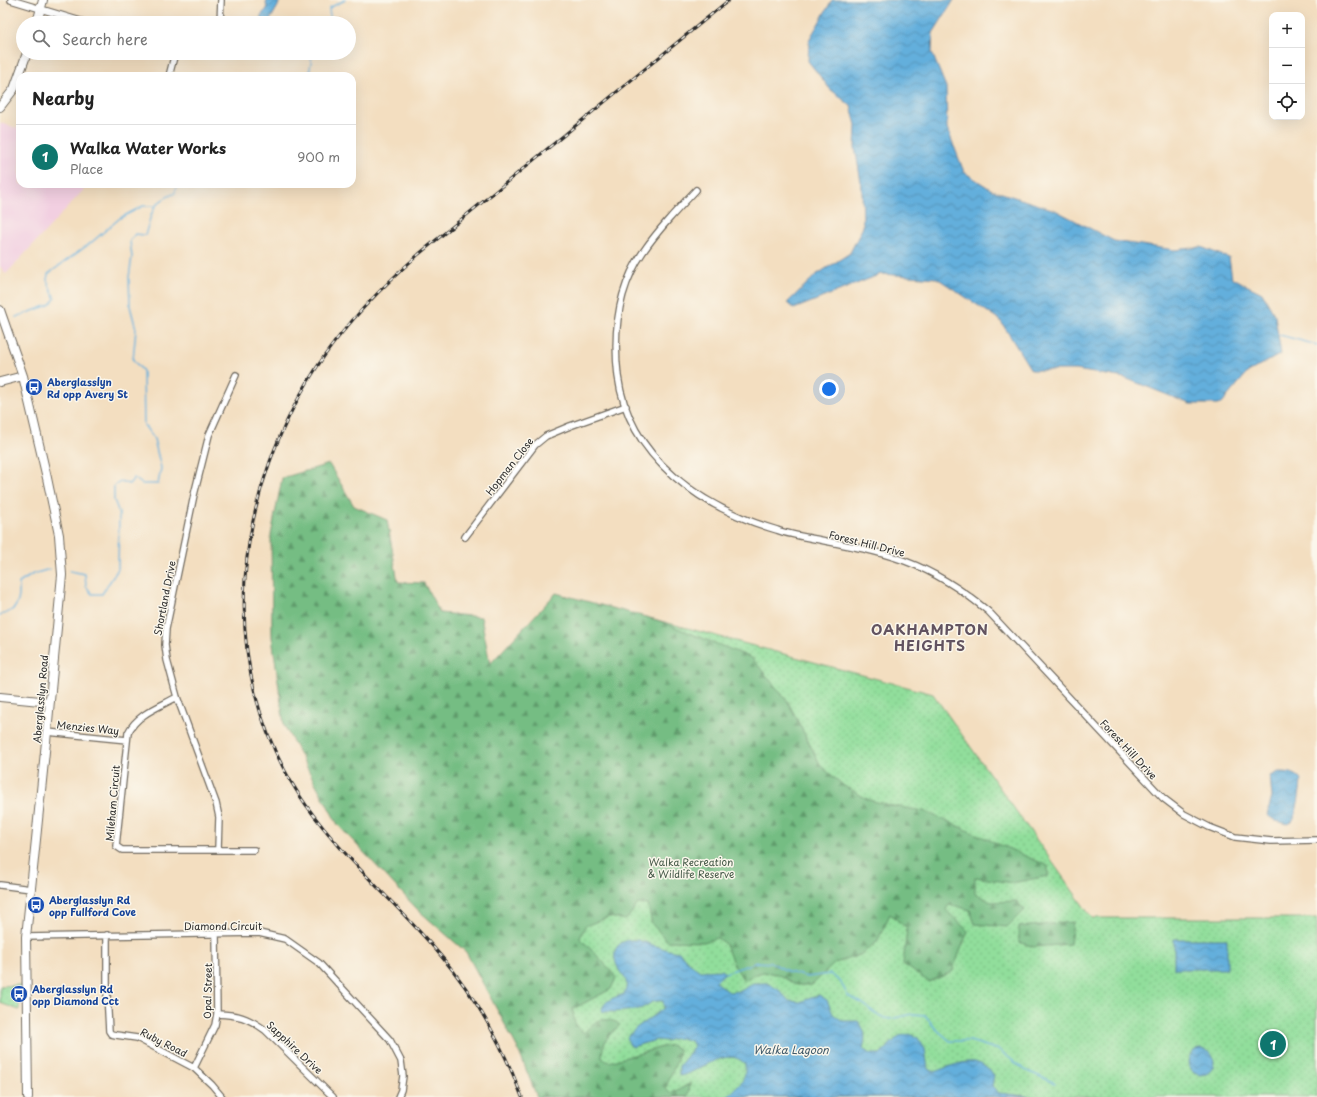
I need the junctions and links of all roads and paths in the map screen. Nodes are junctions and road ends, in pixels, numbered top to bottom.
1 (11, 0) edge
2 (43, 0) edge
3 (221, 0) edge
4 (40, 9) junction
5 (38, 16) edge
6 (64, 16) edge
7 (220, 16) edge
8 (25, 60) edge
9 (174, 60) edge
10 (21, 72) edge
11 (170, 72) edge
12 (16, 85) edge
13 (0, 107) edge
14 (696, 190) dead end
15 (0, 310) edge
16 (236, 375) dead end
17 (23, 376) junction
18 (0, 382) edge
19 (626, 406) junction
20 (465, 537) dead end
21 (0, 697) edge
22 (177, 697) junction
23 (50, 702) junction
24 (47, 732) junction
25 (127, 740) junction
26 (1317, 840) edge
27 (218, 849) junction
28 (254, 850) dead end
29 (0, 885) edge
30 (31, 889) junction
31 (216, 934) junction
32 (107, 935) junction
33 (26, 937) junction
34 (217, 1014) junction
35 (194, 1068) junction
36 (28, 1097) edge
37 (222, 1097) edge
38 (333, 1097) edge
39 (398, 1097) edge

1 - 4 street
2 - 4 main road
3 - 7 street
4 - 5 main road
4 - 6 street
8 - 10 main road
9 - 11 street
12 - 13 main road
14 - 19 street, Forest Hill Drive
15 - 17 main road, Aberglasslyn Road
16 - 22 street, Shortland Drive
17 - 18 main road
17 - 23 main road, Aberglasslyn Road
19 - 20 street, Hopman Close
19 - 26 street, Forest Hill Drive
21 - 23 main road
22 - 25 street, Mileham Circuit
22 - 27 street, Shortland Drive
23 - 24 main road, Aberglasslyn Road
24 - 25 street, Menzies Way
24 - 30 main road, Aberglasslyn Road
25 - 27 street, Mileham Circuit
27 - 28 street, Mileham Circuit
29 - 30 street
30 - 33 main road, Aberglasslyn Road
31 - 32 street, Diamond Circuit
31 - 34 street, Opal Street
31 - 39 street, Diamond Circuit
32 - 33 street, Diamond Circuit
32 - 35 street, Ruby Road
33 - 36 main road, Aberglasslyn Road
34 - 35 street, Opal Street
34 - 38 street, Sapphire Drive
35 - 37 street, Ruby Road

